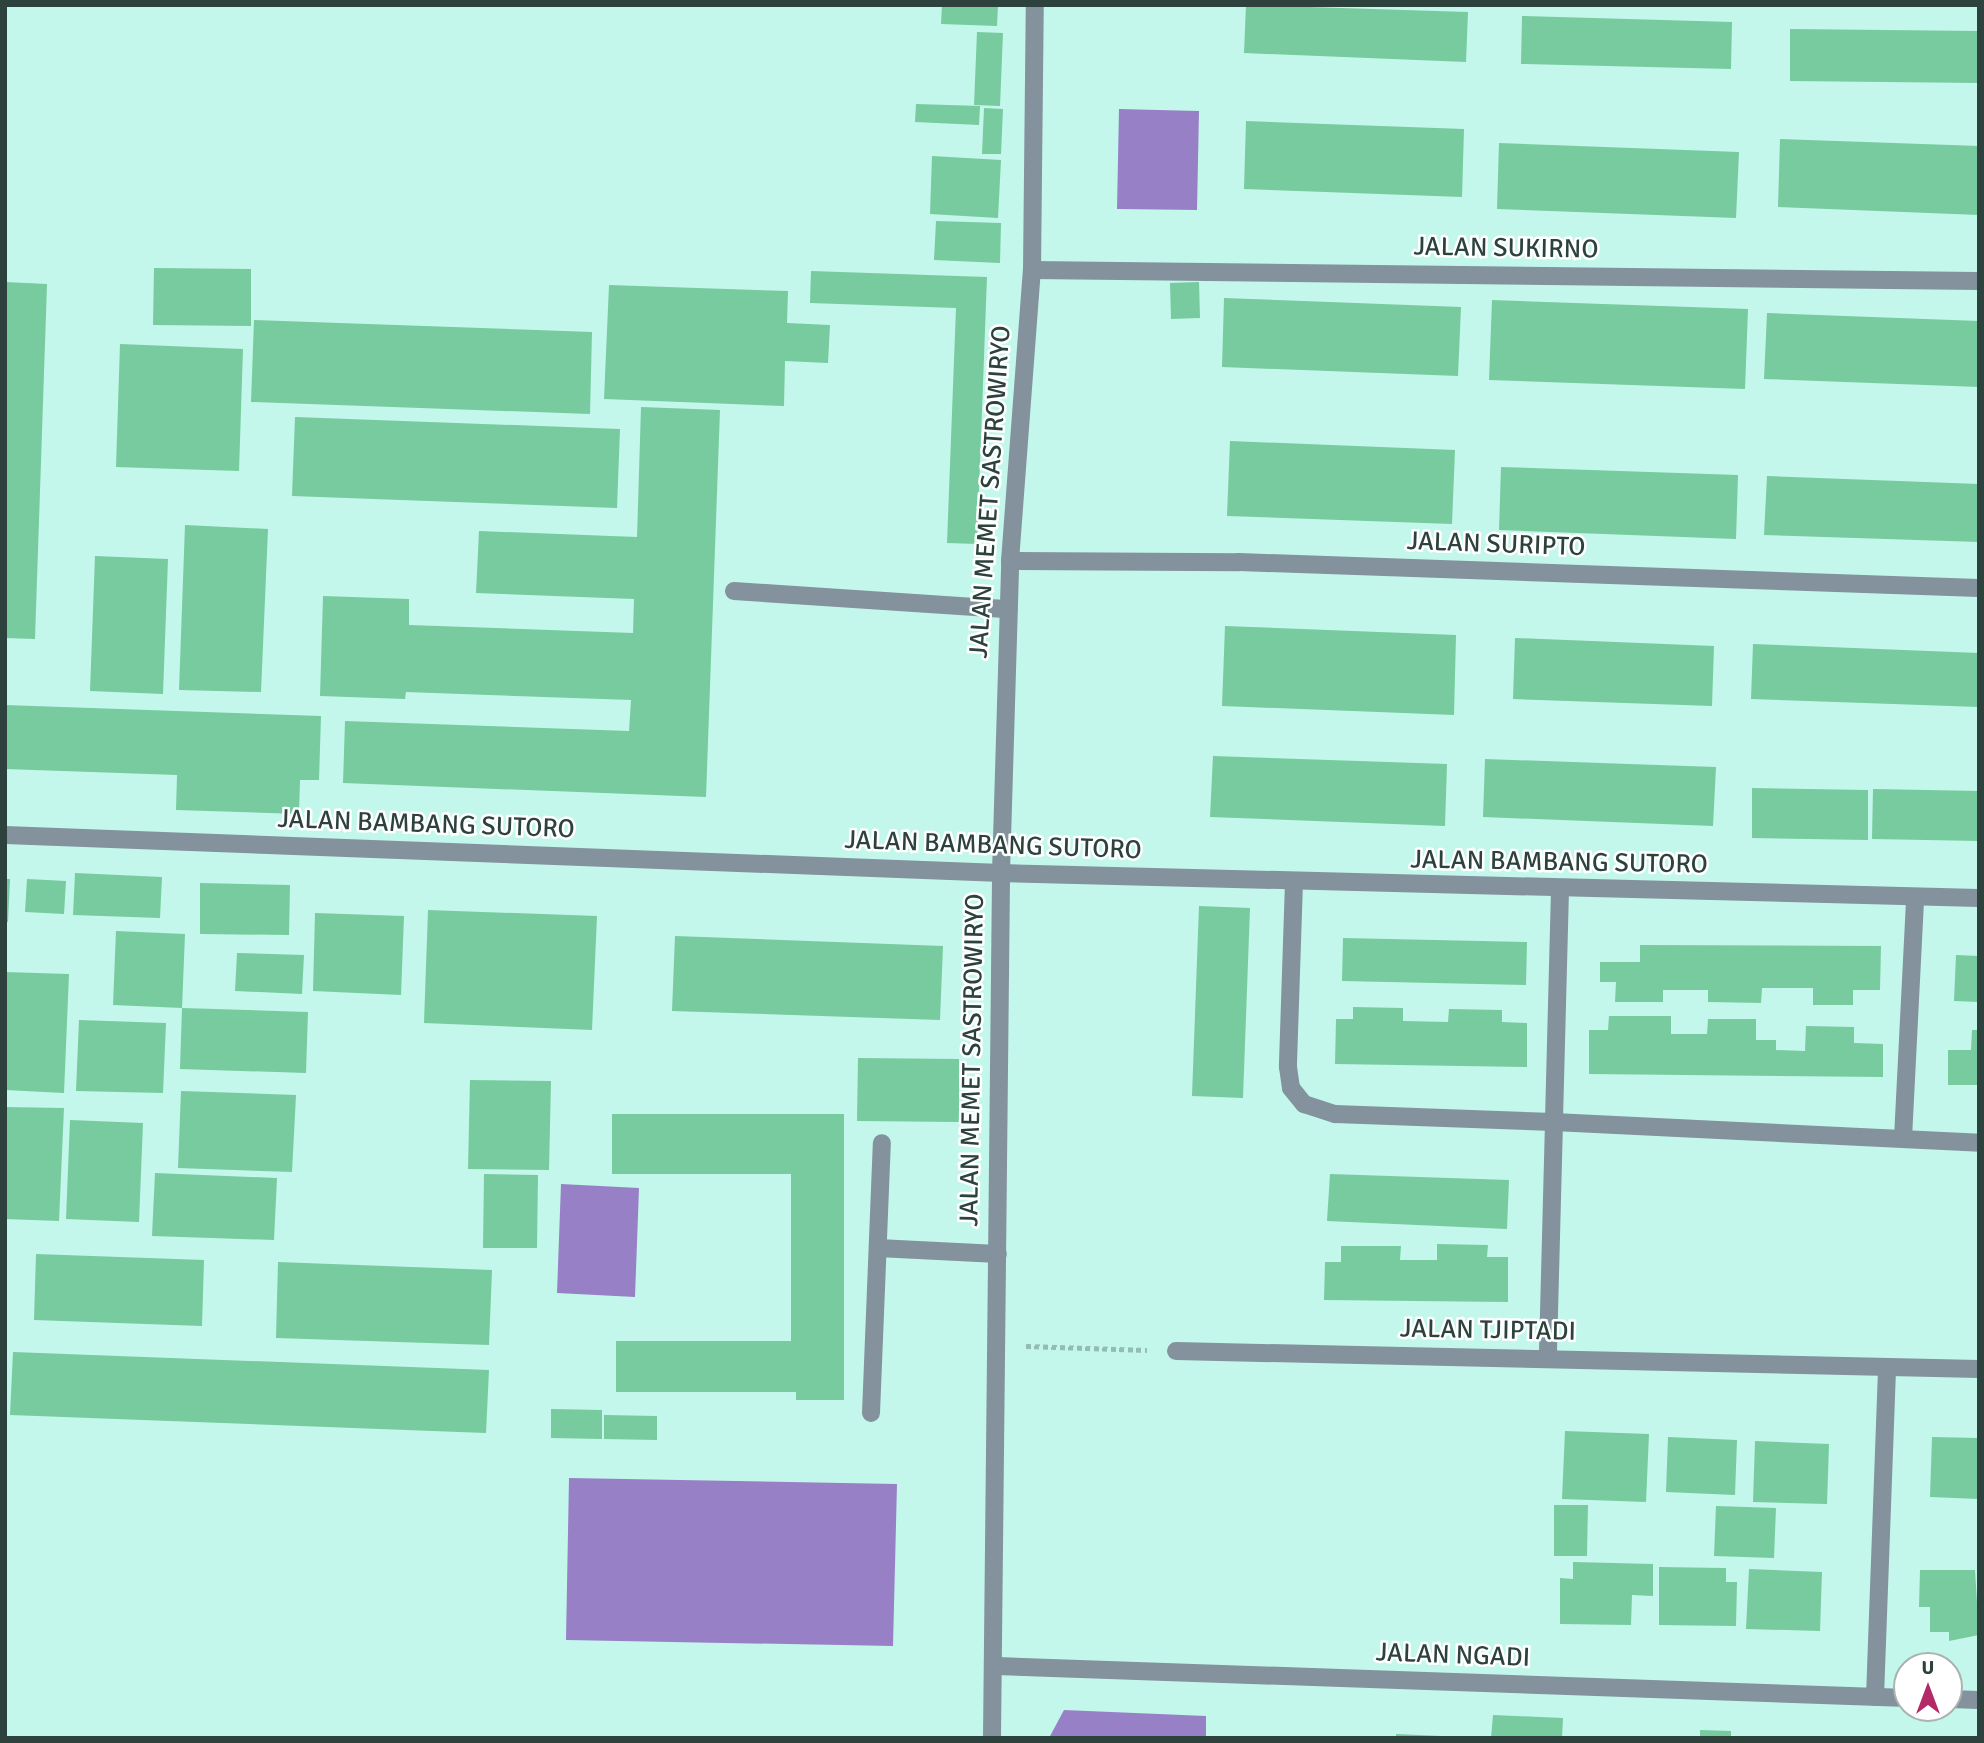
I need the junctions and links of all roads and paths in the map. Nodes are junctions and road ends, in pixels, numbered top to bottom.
1 (1035, 5) edge
2 (1032, 270) junction
3 (1979, 281) edge
4 (1010, 561) junction
5 (1979, 587) edge
6 (734, 591) dead end
7 (1009, 609) junction
8 (5, 835) edge
9 (1001, 873) junction
10 (1294, 882) junction
11 (1560, 890) junction
12 (1915, 897) junction
13 (1979, 898) edge
14 (1554, 1122) junction
15 (1903, 1138) junction
16 (882, 1143) dead end
17 (1979, 1143) edge
18 (878, 1248) junction
19 (998, 1254) junction
20 (997, 1345) junction
21 (1176, 1351) joint
22 (1548, 1359) junction
23 (1887, 1367) junction
24 (1979, 1369) edge
25 (871, 1413) dead end
26 (996, 1666) junction
27 (1875, 1697) junction
28 (1893, 1698) edge
29 (992, 1738) edge

1 - 2 street, JALAN MEMET SASTROWIRYO
2 - 3 street, JALAN SUKIRNO
2 - 4 street, JALAN MEMET SASTROWIRYO
4 - 5 street, JALAN SURIPTO
4 - 7 street, JALAN MEMET SASTROWIRYO
6 - 7 street
7 - 9 street, JALAN MEMET SASTROWIRYO
8 - 9 street, JALAN BAMBANG SUTORO
9 - 10 street, JALAN BAMBANG SUTORO
9 - 19 street, JALAN MEMET SASTROWIRYO
10 - 11 street, JALAN BAMBANG SUTORO
10 - 14 street
11 - 12 street, JALAN BAMBANG SUTORO
11 - 14 street
12 - 13 street, JALAN BAMBANG SUTORO
12 - 15 street
14 - 15 street
14 - 22 street
15 - 17 street
16 - 18 street
18 - 19 street
18 - 25 street
19 - 20 street, JALAN MEMET SASTROWIRYO
20 - 21 path
20 - 26 street, JALAN MEMET SASTROWIRYO
21 - 22 street, JALAN TJIPTADI
22 - 23 street, JALAN TJIPTADI
23 - 24 street, JALAN TJIPTADI
23 - 27 street
26 - 27 street, JALAN NGADI
26 - 29 street, JALAN MEMET SASTROWIRYO
27 - 28 street, JALAN NGADI

